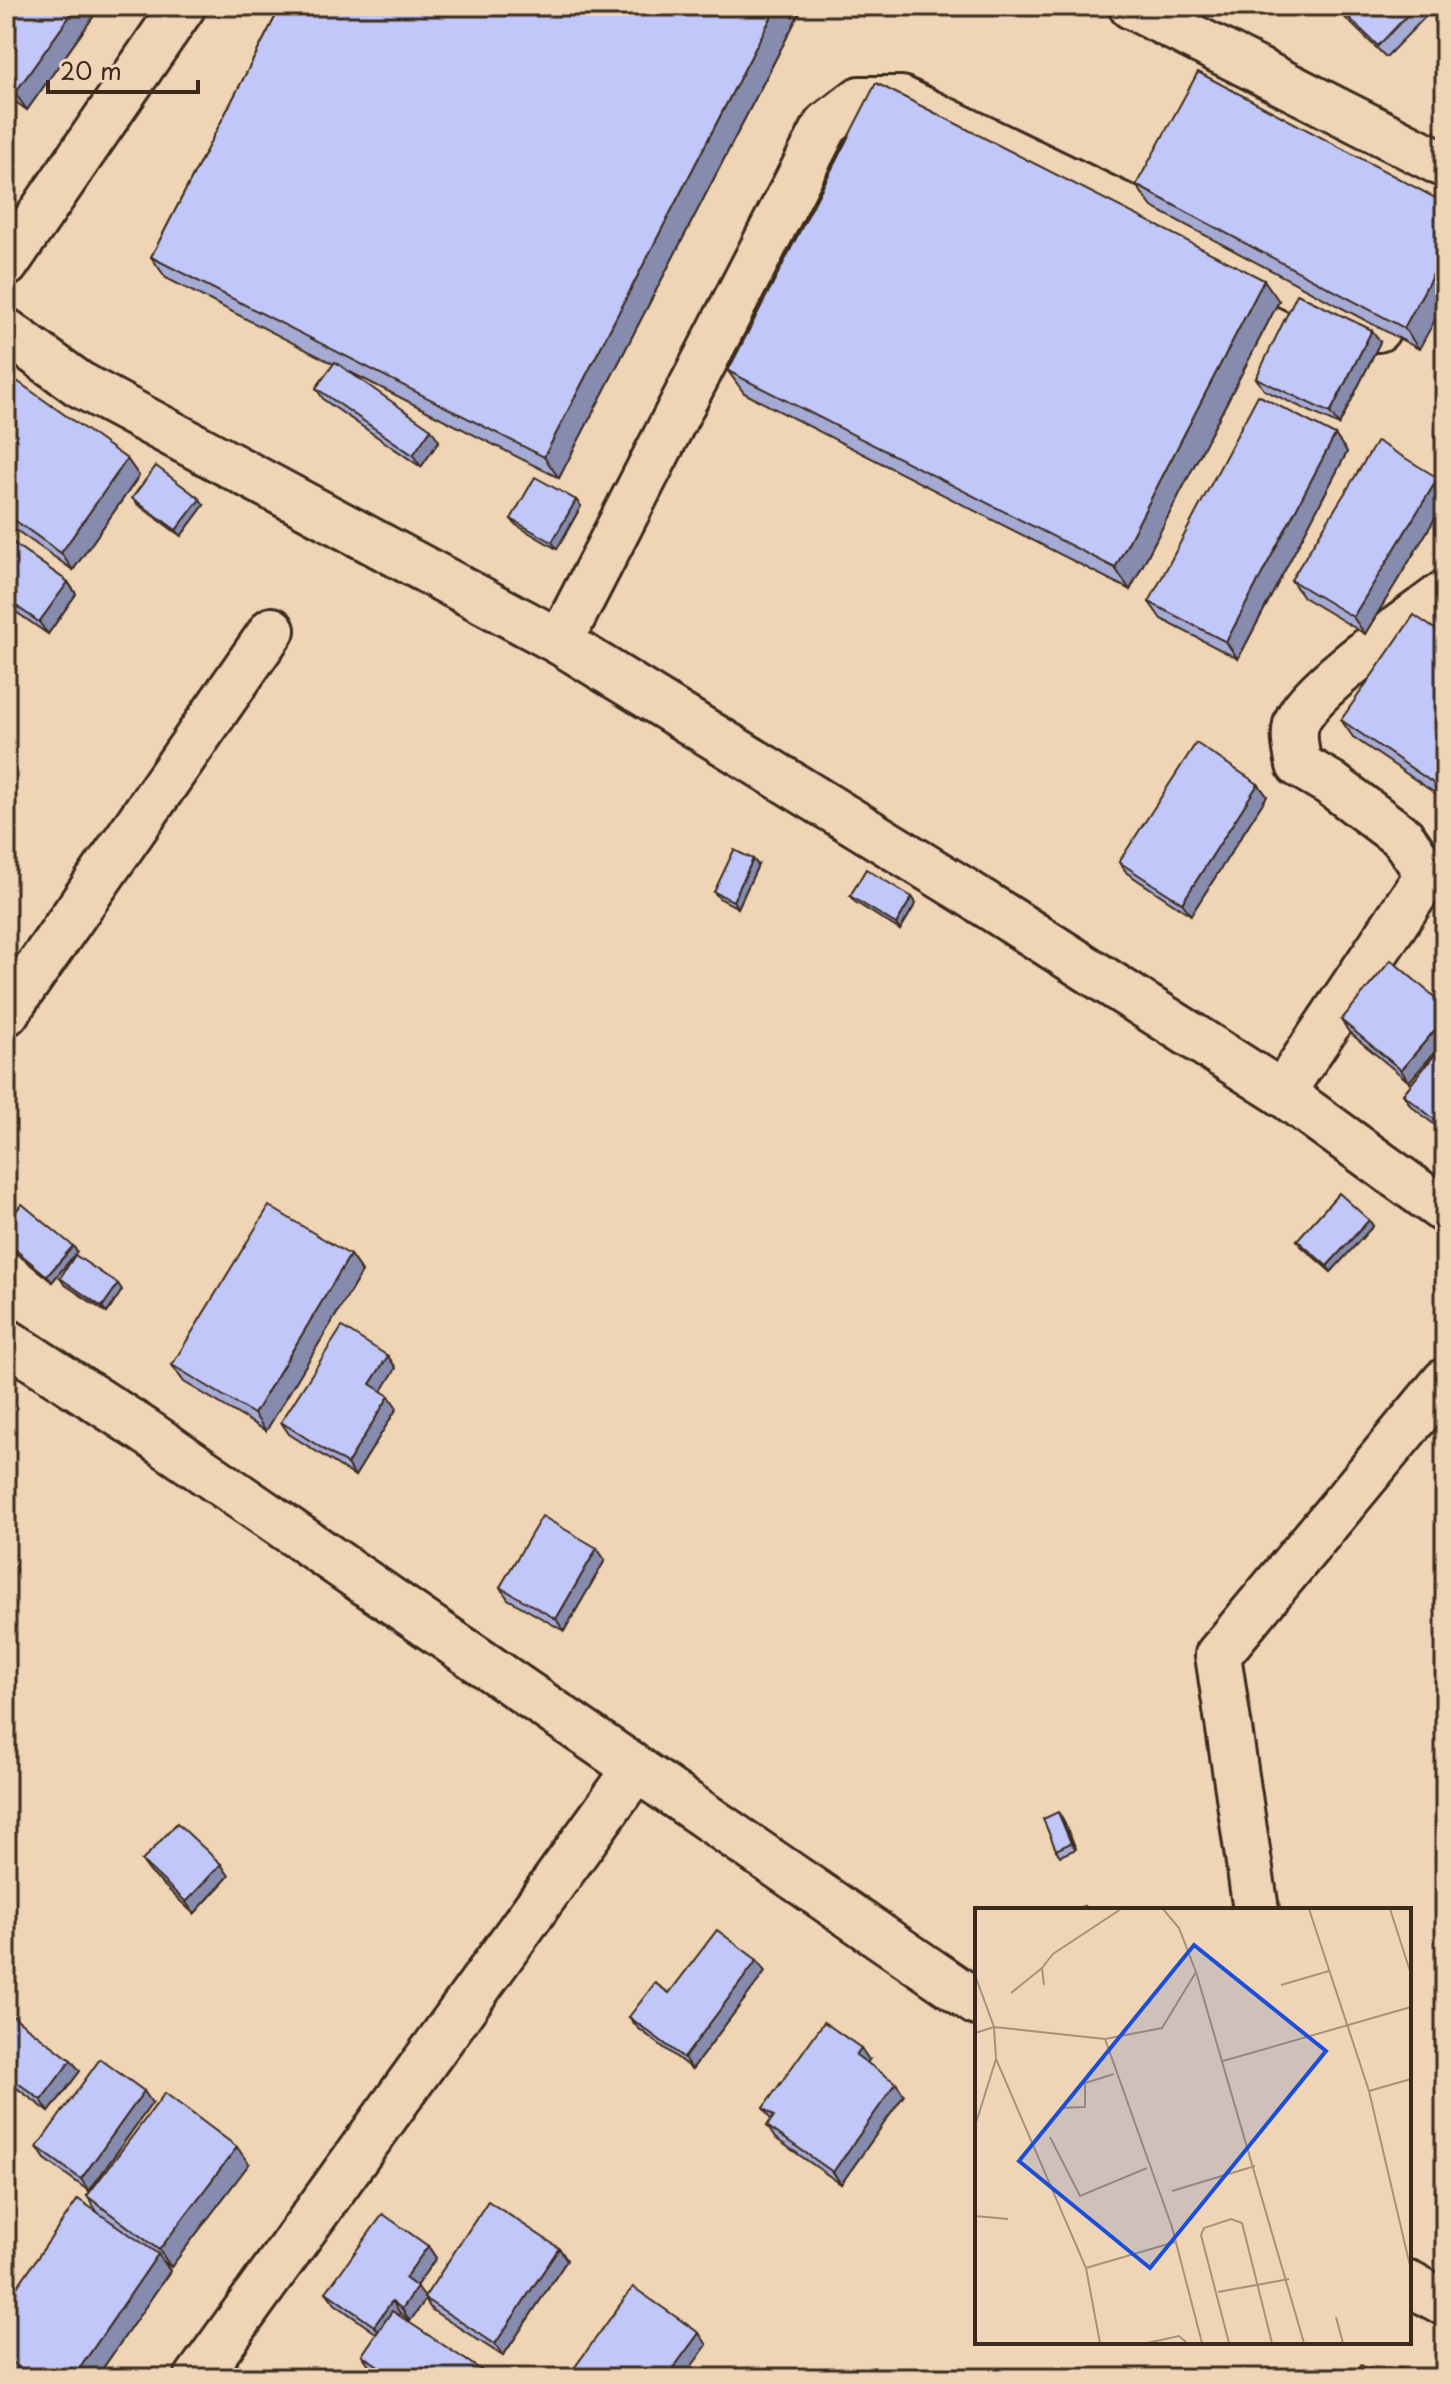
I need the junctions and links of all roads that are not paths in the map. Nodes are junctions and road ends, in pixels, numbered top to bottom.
1 (183, 6) edge
2 (1131, 6) edge
3 (1445, 165) edge
4 (6, 264) edge
5 (1378, 329) edge
6 (6, 331) edge
7 (1445, 593) edge
8 (272, 630) dead end
9 (560, 642) junction
10 (6, 1013) edge
11 (1282, 1093) junction
12 (1445, 1211) edge
13 (6, 1341) edge
14 (1445, 1381) edge
15 (635, 1770) junction
16 (1256, 1908) edge
17 (975, 2002) edge
18 (1411, 2284) edge
19 (1445, 2303) edge
20 (197, 2378) edge

1 - 4 street
2 - 3 street
5 - 9 street
6 - 9 street
7 - 11 street
8 - 10 street
9 - 11 street
11 - 12 street
13 - 15 street
14 - 16 street
15 - 17 street
15 - 20 street
18 - 19 street

